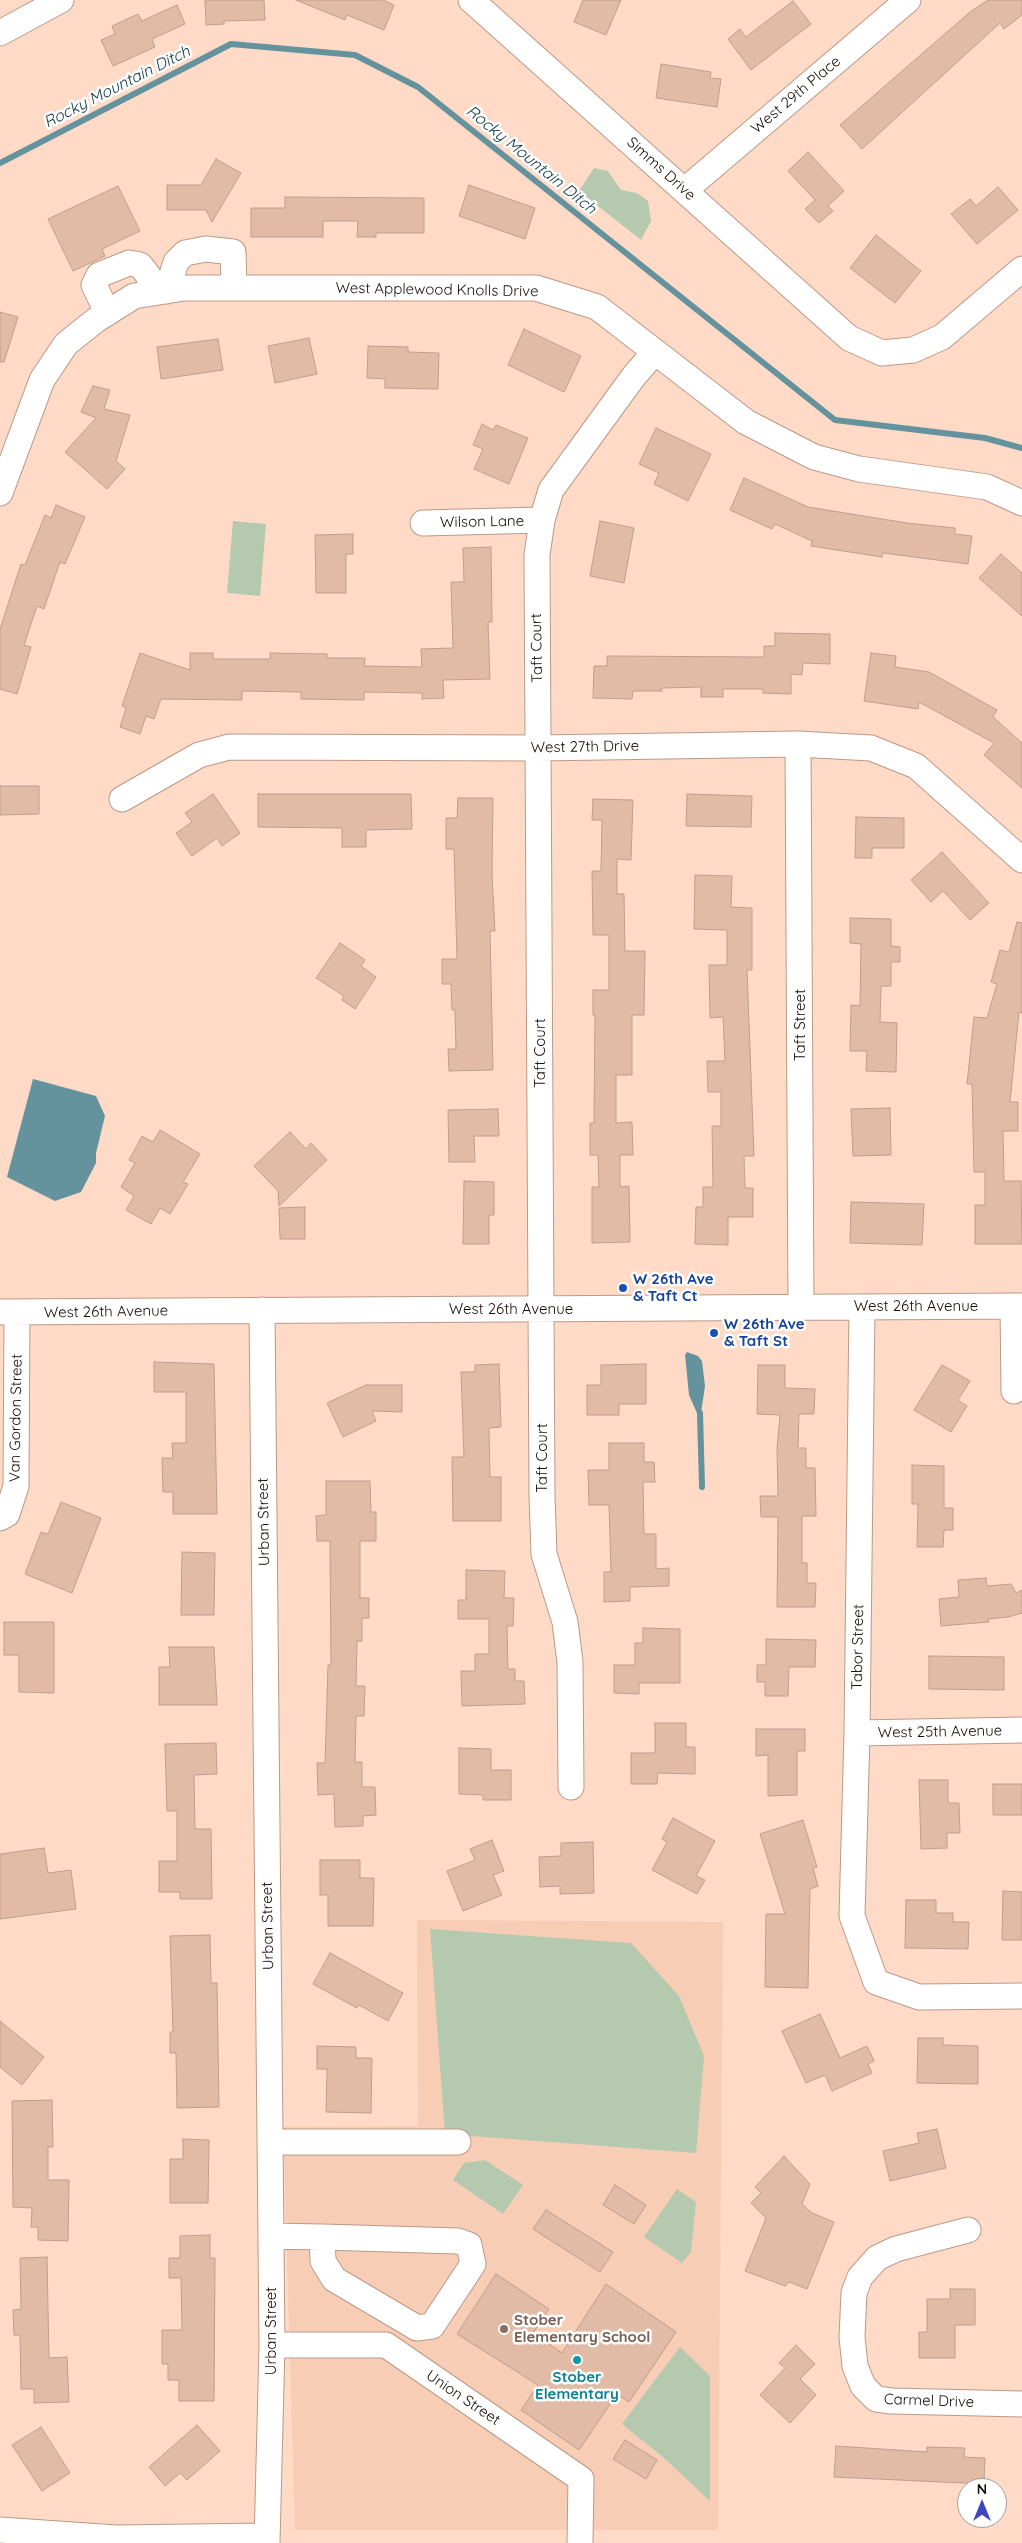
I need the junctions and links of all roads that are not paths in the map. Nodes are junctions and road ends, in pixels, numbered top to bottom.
1 (61, 0) edge
2 (908, 0) edge
3 (485, 4) edge
4 (0, 33) edge
5 (685, 190) junction
6 (1022, 269) edge
7 (234, 288) junction
8 (160, 292) junction
9 (107, 312) junction
10 (655, 352) junction
11 (0, 493) edge
12 (1022, 503) edge
13 (542, 520) junction
14 (423, 523) dead end
15 (798, 744) junction
16 (538, 748) junction
17 (122, 799) dead end
18 (1022, 860) edge
19 (1018, 1306) edge
20 (801, 1307) junction
21 (862, 1307) junction
22 (541, 1309) junction
23 (262, 1310) junction
24 (8, 1313) edge
25 (1014, 1391) dead end
26 (0, 1518) edge
27 (1022, 1730) edge
28 (858, 1733) junction
29 (571, 1787) dead end
30 (1022, 1996) edge
31 (270, 2142) junction
32 (458, 2142) dead end
33 (968, 2230) dead end
34 (271, 2236) junction
35 (322, 2237) junction
36 (272, 2345) junction
37 (1022, 2404) edge
38 (0, 2530) edge
39 (267, 2540) edge
40 (580, 2543) edge

1 - 4 street
2 - 5 street, West 29th Place
3 - 5 street, Simms Drive
5 - 6 street, Simms Drive
7 - 8 street, West Applewood Knolls Drive
7 - 8 street
7 - 10 street, West Applewood Knolls Drive
8 - 9 street, West Applewood Knolls Drive
8 - 9 street
9 - 11 street, West Applewood Knolls Drive
10 - 12 street, West Applewood Knolls Drive
10 - 13 street, Taft Court
13 - 14 street, Wilson Lane
13 - 16 street, Taft Court
15 - 16 street, West 27th Drive
15 - 18 street, West 27th Drive
15 - 20 street, Taft Street
16 - 17 street, West 27th Drive
16 - 22 street, Taft Court
19 - 21 street, West 26th Avenue
19 - 25 street
20 - 21 street, West 26th Avenue
20 - 22 street, West 26th Avenue
21 - 28 street, Tabor Street
22 - 23 street, West 26th Avenue
22 - 29 street, Taft Court
23 - 24 street, West 26th Avenue
23 - 31 street, Urban Street
24 - 26 street, Van Gordon Street
27 - 28 street, West 25th Avenue
28 - 30 street, Tabor Street
31 - 32 street
31 - 34 street, Urban Street
33 - 37 street, Carmel Drive
34 - 35 street
34 - 36 street, Urban Street
35 - 35 street
36 - 39 street, Urban Street
36 - 40 street, Union Street
38 - 39 street

